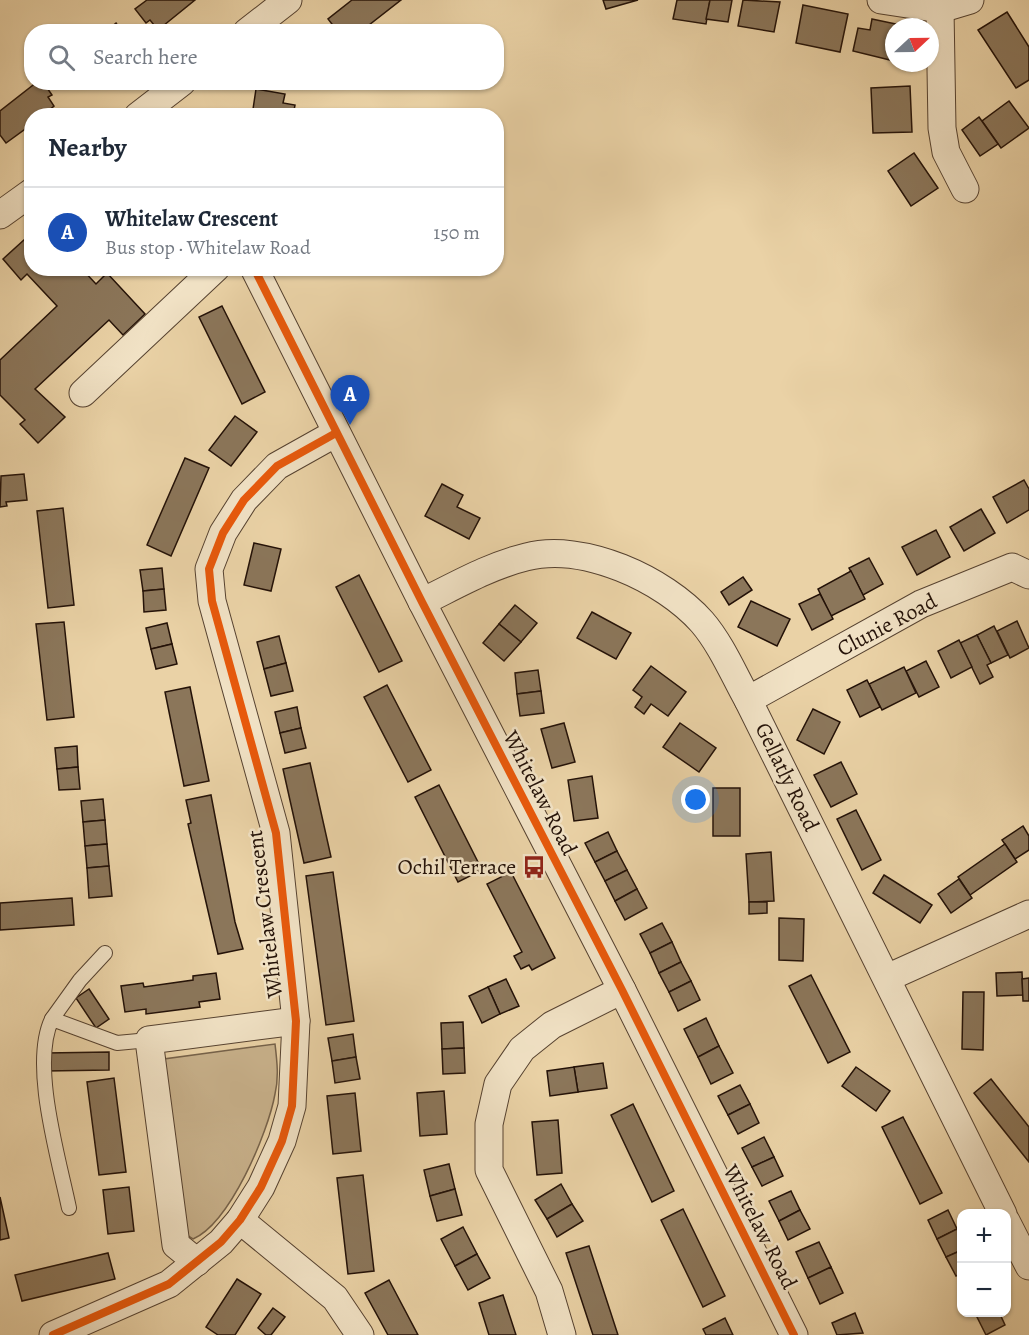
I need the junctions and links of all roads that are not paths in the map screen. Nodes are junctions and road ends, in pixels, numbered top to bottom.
1 (288, 0) edge
2 (887, 0) edge
3 (970, 0) edge
4 (940, 9) junction
5 (257, 24) edge
6 (173, 90) edge
7 (153, 108) edge
8 (964, 189) dead end
9 (24, 198) edge
10 (0, 215) edge
11 (207, 276) edge
12 (258, 276) edge
13 (83, 393) dead end
14 (336, 433) junction
15 (1029, 575) edge
16 (422, 602) junction
17 (748, 700) junction
18 (1029, 914) edge
19 (105, 953) dead end
20 (887, 978) junction
21 (622, 990) junction
22 (52, 1019) junction
23 (296, 1021) junction
24 (149, 1040) junction
25 (69, 1208) dead end
26 (1001, 1209) edge
27 (240, 1220) junction
28 (1011, 1231) edge
29 (197, 1262) junction
30 (1029, 1266) edge
31 (53, 1335) edge
32 (360, 1335) edge
33 (562, 1335) edge
34 (794, 1335) edge

1 - 5 street
2 - 4 street
3 - 4 street
4 - 8 street
6 - 7 street
9 - 10 street
11 - 13 street
12 - 14 street, Whitelaw Road
14 - 16 street, Whitelaw Road
14 - 23 street, Whitelaw Crescent
15 - 17 street, Clunie Road
16 - 17 street, Gellatly Road
16 - 21 street, Whitelaw Road
17 - 20 street, Gellatly Road
18 - 20 street
19 - 22 lane
20 - 26 street, Gellatly Road
21 - 33 street
21 - 34 street, Whitelaw Road
22 - 24 lane
22 - 25 lane
23 - 24 street, Whitelaw Crescent
23 - 27 street, Whitelaw Crescent
24 - 29 street
27 - 29 street, Whitelaw Crescent
27 - 32 street
28 - 30 street
29 - 31 street, Whitelaw Crescent

